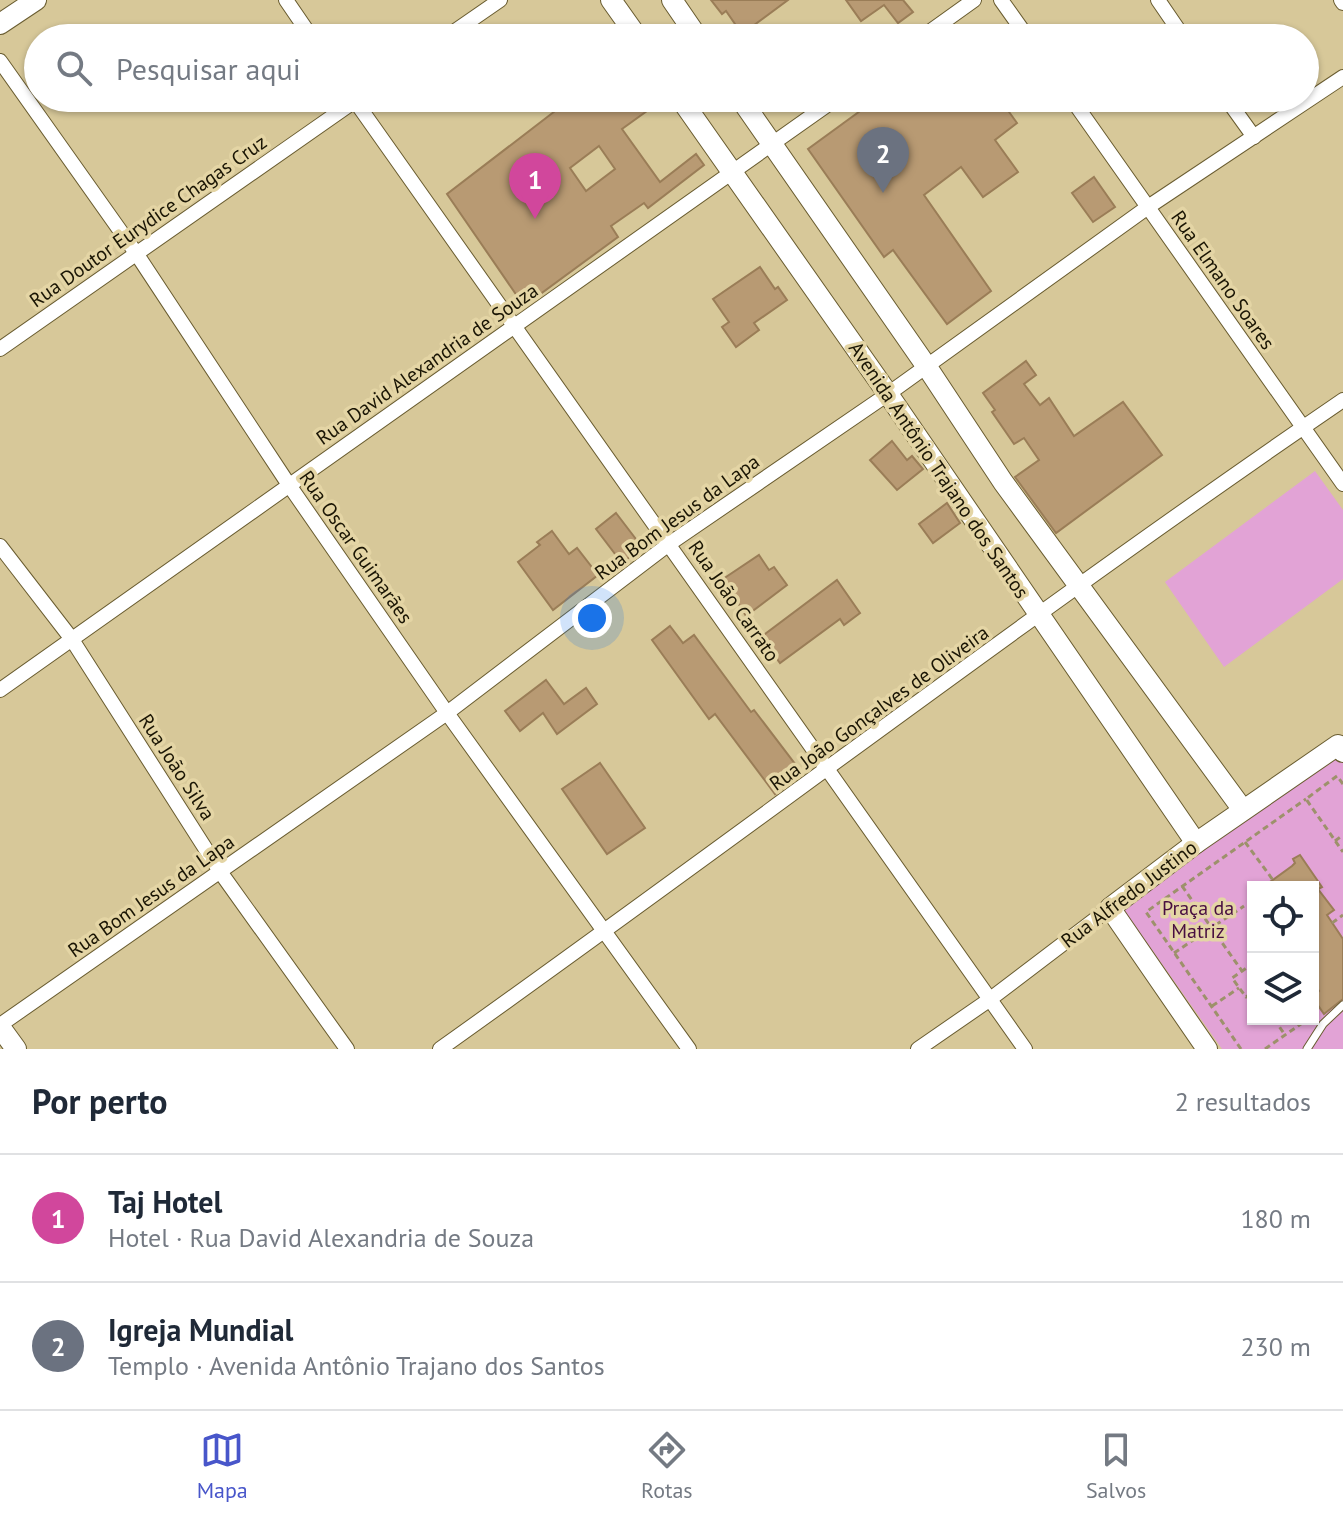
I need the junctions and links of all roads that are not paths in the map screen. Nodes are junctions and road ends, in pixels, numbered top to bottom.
1 (36, 0) edge
2 (286, 0) edge
3 (500, 0) edge
4 (611, 0) edge
5 (672, 0) edge
6 (974, 0) edge
7 (1001, 0) edge
8 (1158, 0) edge
9 (0, 24) edge
10 (302, 24) edge
11 (465, 24) edge
12 (628, 24) edge
13 (688, 24) edge
14 (941, 24) edge
15 (1018, 24) edge
16 (1174, 24) edge
17 (0, 61) edge
18 (1343, 77) edge
19 (1319, 93) edge
20 (24, 95) edge
21 (36, 112) edge
22 (337, 112) edge
23 (365, 112) edge
24 (690, 112) edge
25 (750, 112) edge
26 (818, 112) edge
27 (1081, 112) edge
28 (1236, 112) edge
29 (1291, 112) edge
30 (1254, 137) junction
31 (772, 145) junction
32 (733, 172) junction
33 (1148, 207) junction
34 (136, 253) junction
35 (516, 326) junction
36 (0, 349) edge
37 (927, 367) junction
38 (888, 394) junction
39 (1343, 400) edge
40 (1302, 428) junction
41 (1343, 484) edge
42 (289, 485) junction
43 (669, 544) junction
44 (0, 546) edge
45 (1079, 586) junction
46 (1040, 616) junction
47 (71, 638) junction
48 (0, 690) edge
49 (447, 713) junction
50 (1341, 746) edge
51 (827, 769) junction
52 (1243, 810) junction
53 (1196, 843) junction
54 (221, 873) junction
55 (1110, 908) junction
56 (603, 933) junction
57 (989, 1000) junction
58 (1343, 1005) edge
59 (0, 1026) edge
60 (16, 1049) edge
61 (347, 1049) edge
62 (440, 1049) edge
63 (689, 1049) edge
64 (918, 1049) edge
65 (1025, 1049) edge
66 (1207, 1049) edge
67 (1307, 1049) edge

1 - 9 main road
2 - 10 street
3 - 11 street
4 - 12 main road
5 - 13 main road
6 - 14 street
7 - 15 street
8 - 16 street
17 - 20 street, Rua Oscar Guimarães
18 - 19 street, Rua Bom Jesus da Lapa
21 - 34 street, Rua Oscar Guimarães
22 - 34 street, Rua Doutor Eurydice Chagas Cruz
23 - 35 street, Rua João Carrato
24 - 32 main road, Avenida Antônio Trajano dos Santos
25 - 31 main road
26 - 31 street, Rua David Alexandria de Souza
27 - 33 street, Rua Elmano Soares
28 - 30 street
29 - 30 street, Rua Bom Jesus da Lapa
30 - 33 street, Rua Bom Jesus da Lapa
31 - 32 street, Rua David Alexandria de Souza
31 - 37 main road
32 - 35 street, Rua David Alexandria de Souza
32 - 38 main road, Avenida Antônio Trajano dos Santos
33 - 37 street, Rua Bom Jesus da Lapa
33 - 40 street, Rua Elmano Soares
34 - 36 street, Rua Doutor Eurydice Chagas Cruz
34 - 42 street, Rua Oscar Guimarães
35 - 42 street, Rua David Alexandria de Souza
35 - 43 street, Rua João Carrato
37 - 38 street, Rua Bom Jesus da Lapa
37 - 45 main road
38 - 43 street, Rua Bom Jesus da Lapa
38 - 46 main road, Avenida Antônio Trajano dos Santos
39 - 40 street, Rua João Gonçalves de Oliveira
40 - 41 street, Rua Elmano Soares
40 - 45 street, Rua João Gonçalves de Oliveira
42 - 47 street, Rua David Alexandria de Souza
42 - 49 street, Rua Oscar Guimarães
43 - 49 street, Rua Bom Jesus da Lapa
43 - 51 street, Rua João Carrato
44 - 47 street, Rua João Silva
45 - 46 street, Rua João Gonçalves de Oliveira
45 - 52 main road
46 - 51 street, Rua João Gonçalves de Oliveira
46 - 53 main road, Avenida Antônio Trajano dos Santos
47 - 48 street, Rua David Alexandria de Souza
47 - 54 street, Rua João Silva
49 - 54 street, Rua Bom Jesus da Lapa
49 - 56 street, Rua Oscar Guimarães
50 - 52 main road, Rua Alfredo Justino
51 - 56 street, Rua João Gonçalves de Oliveira
51 - 57 street, Rua João Carrato
52 - 53 main road, Rua Alfredo Justino
53 - 55 main road, Rua Alfredo Justino
54 - 59 street, Rua Bom Jesus da Lapa
54 - 61 street, Rua João Silva
55 - 57 street, Rua Alfredo Justino
55 - 66 main road
56 - 62 street, Rua João Gonçalves de Oliveira
56 - 63 street, Rua Oscar Guimarães
57 - 64 street, Rua Alfredo Justino
57 - 65 street, Rua João Carrato
58 - 67 lane
59 - 60 main road

